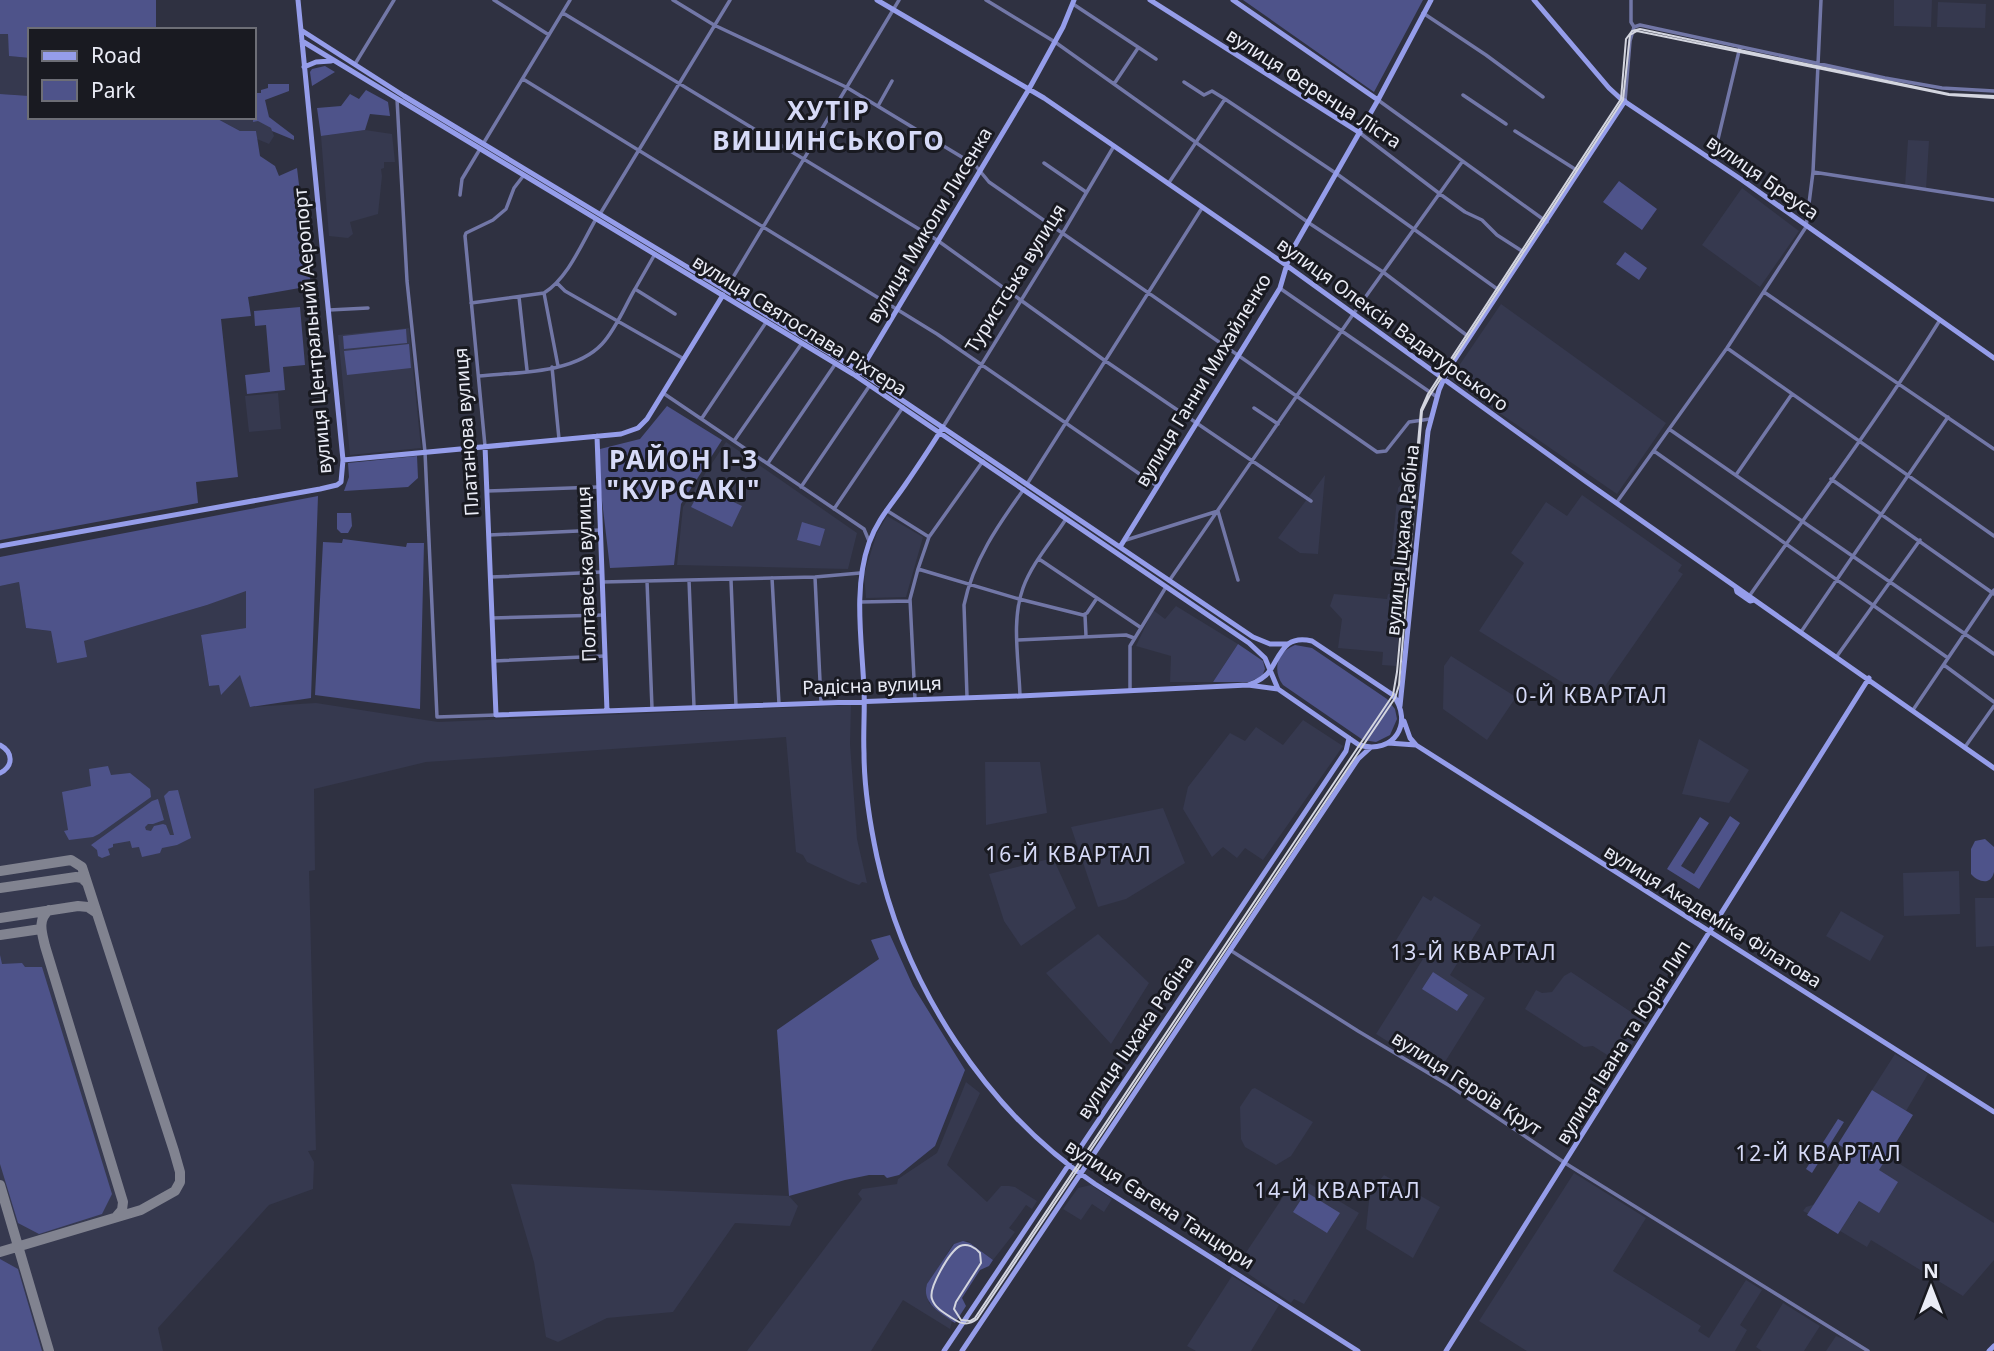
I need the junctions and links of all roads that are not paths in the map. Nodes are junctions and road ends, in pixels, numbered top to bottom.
1 (298, 0) edge
2 (394, 0) edge
3 (494, 0) edge
4 (570, 0) edge
5 (673, 0) edge
6 (730, 0) edge
7 (877, 0) edge
8 (899, 0) edge
9 (986, 0) edge
10 (1150, 0) edge
11 (1233, 0) edge
12 (1431, 0) edge
13 (1534, 0) edge
14 (1631, 0) edge
15 (1821, 0) edge
16 (1074, 2) edge
17 (893, 10) junction
18 (564, 13) junction
19 (1423, 13) junction
20 (714, 25) junction
21 (1634, 27) junction
22 (301, 30) junction
23 (549, 35) junction
24 (302, 41) junction
25 (1055, 42) junction
26 (1740, 47) junction
27 (1139, 48) junction
28 (1156, 59) dead end
29 (333, 61) junction
30 (354, 64) junction
31 (1818, 64) junction
32 (304, 67) junction
33 (523, 79) junction
34 (892, 81) dead end
35 (1184, 82) dead end
36 (680, 83) junction
37 (1114, 84) junction
38 (846, 87) junction
39 (1028, 89) junction
40 (1994, 91) edge
41 (1463, 95) dead end
42 (1543, 97) dead end
43 (397, 99) junction
44 (1225, 99) junction
45 (1378, 100) junction
46 (1625, 101) junction
47 (878, 106) junction
48 (1506, 124) dead end
49 (1515, 131) dead end
50 (1360, 133) junction
51 (1718, 139) dead end
52 (1195, 142) junction
53 (482, 146) junction
54 (1114, 146) junction
55 (639, 150) junction
56 (802, 159) junction
57 (1462, 162) junction
58 (1044, 163) dead end
59 (979, 170) junction
60 (1579, 172) junction
61 (1813, 172) junction
62 (1337, 174) junction
63 (524, 175) junction
64 (1168, 184) junction
65 (1086, 192) junction
66 (1440, 194) junction
67 (460, 195) dead end
68 (1994, 200) edge
69 (1202, 208) junction
70 (598, 216) junction
71 (1547, 222) junction
72 (1309, 223) junction
73 (762, 227) junction
74 (1806, 227) junction
75 (1414, 228) junction
76 (1062, 234) junction
77 (937, 240) junction
78 (655, 254) junction
79 (1527, 254) junction
80 (1286, 265) junction
81 (1383, 272) junction
82 (556, 284) junction
83 (1280, 288) junction
84 (635, 289) junction
85 (544, 292) junction
86 (725, 292) junction
87 (1500, 292) junction
88 (1763, 292) junction
89 (1147, 293) junction
90 (519, 297) junction
91 (1021, 300) junction
92 (471, 303) junction
93 (368, 308) dead end
94 (327, 310) junction
95 (897, 310) junction
96 (1354, 313) junction
97 (675, 314) dead end
98 (617, 319) junction
99 (1940, 320) junction
100 (767, 321) junction
101 (1342, 331) junction
102 (1469, 337) junction
103 (802, 342) junction
104 (1727, 348) junction
105 (1239, 356) junction
106 (1994, 358) edge
107 (684, 359) junction
108 (1104, 360) junction
109 (836, 363) junction
110 (980, 365) junction
111 (558, 366) junction
112 (552, 367) junction
113 (527, 370) junction
114 (859, 374) junction
115 (479, 376) junction
116 (1444, 379) junction
117 (1900, 384) junction
118 (870, 385) junction
119 (663, 393) junction
120 (1792, 394) junction
121 (1296, 397) junction
122 (1437, 397) junction
123 (903, 407) junction
124 (1254, 408) dead end
125 (1948, 417) junction
126 (701, 419) junction
127 (1431, 419) junction
128 (1198, 422) junction
129 (1065, 424) junction
130 (1278, 424) junction
131 (1669, 429) junction
132 (941, 430) junction
133 (597, 436) junction
134 (559, 439) junction
135 (1858, 440) junction
136 (734, 441) junction
137 (485, 446) junction
138 (1994, 449) edge
139 (1654, 451) junction
140 (425, 452) junction
141 (343, 460) junction
142 (1253, 460) junction
143 (983, 461) junction
144 (767, 463) junction
145 (1736, 475) junction
146 (1908, 475) junction
147 (1831, 479) junction
148 (801, 486) junction
149 (1025, 486) junction
150 (1157, 486) junction
151 (598, 487) junction
152 (488, 491) junction
153 (1311, 501) dead end
154 (1617, 503) junction
155 (834, 509) junction
156 (887, 510) junction
157 (1218, 510) junction
158 (1880, 513) junction
159 (1067, 519) junction
160 (1802, 521) junction
161 (600, 530) junction
162 (489, 535) junction
163 (1994, 536) edge
164 (929, 537) junction
165 (1920, 540) junction
166 (869, 541) junction
167 (1786, 544) junction
168 (0, 546) edge
169 (1120, 546) junction
170 (1852, 555) junction
171 (1039, 559) junction
172 (918, 569) junction
173 (602, 572) junction
174 (860, 573) junction
175 (491, 577) junction
176 (815, 577) junction
177 (772, 578) junction
178 (731, 579) junction
179 (1836, 579) junction
180 (689, 580) junction
181 (1238, 580) dead end
182 (647, 581) junction
183 (603, 582) junction
184 (1891, 582) junction
185 (969, 583) junction
186 (1168, 584) junction
187 (1993, 592) edge
188 (1097, 598) junction
189 (1752, 598) junction
190 (1019, 599) junction
191 (910, 601) junction
192 (861, 602) junction
193 (1874, 605) junction
194 (604, 615) junction
195 (1085, 615) junction
196 (492, 618) junction
197 (1140, 627) junction
198 (1801, 632) junction
199 (1965, 634) junction
200 (1086, 636) junction
201 (1134, 638) junction
202 (1018, 640) junction
203 (1287, 643) junction
204 (1994, 654) edge
205 (605, 656) junction
206 (1837, 656) junction
207 (1948, 658) junction
208 (494, 661) junction
209 (1944, 665) junction
210 (1271, 669) junction
211 (1869, 678) junction
212 (1248, 685) junction
213 (1278, 689) junction
214 (1130, 691) junction
215 (1020, 696) junction
216 (967, 697) junction
217 (915, 699) junction
218 (864, 701) junction
219 (821, 702) junction
220 (779, 704) junction
221 (1994, 704) edge
222 (736, 706) junction
223 (1400, 706) junction
224 (694, 707) junction
225 (652, 709) junction
226 (607, 710) junction
227 (1913, 710) junction
228 (496, 715) junction
229 (1403, 715) junction
230 (1349, 738) junction
231 (0, 743) edge
232 (1388, 743) junction
233 (1416, 745) junction
234 (1965, 747) junction
235 (1372, 748) junction
236 (1994, 768) edge
237 (0, 773) edge
238 (1710, 933) junction
239 (1230, 950) junction
240 (1994, 1112) edge
241 (1565, 1163) junction
242 (1068, 1166) junction
243 (1080, 1174) junction
244 (1994, 1346) edge
245 (944, 1351) edge
246 (962, 1351) edge
247 (1359, 1351) edge
248 (1446, 1351) edge
249 (1868, 1351) edge
250 (1989, 1351) edge

1 - 22 street
2 - 30 street
3 - 23 street
4 - 18 street
5 - 20 street
6 - 20 street
7 - 17 street, вулиця Олексія Вадатурського
8 - 17 street
9 - 25 street
10 - 50 street, вулиця Ференца Ліста
11 - 45 street
12 - 19 street, вулиця Ганни Михайленко
13 - 46 street, вулиця Бреуса
14 - 21 street
15 - 31 street
16 - 25 street, вулиця Миколи Лисенка
16 - 27 street
17 - 38 street
17 - 39 street, вулиця Олексія Вадатурського
18 - 23 street
18 - 36 street
19 - 42 street
19 - 45 street, вулиця Ганни Михайленко
20 - 36 street
20 - 38 street
21 - 26 street
21 - 46 street
22 - 24 street
22 - 30 street, вулиця Святослава Ріхтера
23 - 33 street
24 - 29 street, вулиця Святослава Ріхтера
24 - 32 street, вулиця Центральний Аеропорт
25 - 37 street
25 - 39 street, вулиця Миколи Лисенка
26 - 31 street
26 - 51 street
27 - 28 street
27 - 37 street
29 - 32 street
29 - 43 street, вулиця Святослава Ріхтера
30 - 53 street, вулиця Святослава Ріхтера
31 - 40 street
31 - 61 street
32 - 94 street, вулиця Центральний Аеропорт
33 - 53 street
33 - 55 street
34 - 47 street
35 - 44 street
36 - 55 street
36 - 56 street
37 - 52 street
38 - 47 street
38 - 56 street
39 - 54 street, вулиця Олексія Вадатурського
39 - 59 street, вулиця Миколи Лисенка
41 - 48 street
43 - 53 street, вулиця Святослава Ріхтера
43 - 140 street
44 - 52 street
44 - 62 street
45 - 50 street, вулиця Ганни Михайленко
45 - 57 street
46 - 60 street, вулиця Іцхака Рабіна
46 - 74 street, вулиця Бреуса
47 - 59 street
49 - 60 street
50 - 62 street, вулиця Ганни Михайленко
50 - 66 street, вулиця Ференца Ліста
52 - 64 street
52 - 72 street
53 - 63 street, вулиця Святослава Ріхтера
53 - 67 street
53 - 70 street, вулиця Святослава Ріхтера
54 - 64 street, вулиця Олексія Вадатурського
54 - 65 street, Туристська вулиця
55 - 70 street
55 - 73 street
56 - 73 street
56 - 77 street
57 - 66 street
57 - 71 street
58 - 65 street
59 - 76 street
59 - 77 street, вулиця Миколи Лисенка
60 - 71 street, вулиця Іцхака Рабіна
61 - 68 street
61 - 74 street
62 - 72 street, вулиця Ганни Михайленко
62 - 75 street
63 - 70 street, вулиця Святослава Ріхтера
63 - 92 street, Платанова вулиця
64 - 69 street, вулиця Олексія Вадатурського
65 - 76 street, Туристська вулиця
66 - 75 street
66 - 79 street, вулиця Ференца Ліста
69 - 80 street, вулиця Олексія Вадатурського
69 - 89 street
70 - 78 street, вулиця Святослава Ріхтера
70 - 82 street
70 - 86 street, вулиця Святослава Ріхтера
71 - 79 street, вулиця Іцхака Рабіна
72 - 80 street, вулиця Ганни Михайленко
72 - 81 street
73 - 86 street
73 - 95 street
74 - 88 street
74 - 99 street, вулиця Бреуса
75 - 81 street
75 - 87 street
76 - 89 street
76 - 91 street, Туристська вулиця
77 - 91 street
77 - 95 street, вулиця Миколи Лисенка
78 - 84 street
78 - 86 street, вулиця Святослава Ріхтера
79 - 87 street, вулиця Іцхака Рабіна
80 - 83 street, вулиця Ганни Михайленко
80 - 96 street, вулиця Олексія Вадатурського
81 - 96 street
81 - 102 street
82 - 85 street
82 - 98 street
83 - 101 street
83 - 105 street, вулиця Ганни Михайленко
84 - 97 street
84 - 98 street
85 - 90 street
85 - 111 street
86 - 100 street, вулиця Святослава Ріхтера
86 - 107 street
86 - 114 street, вулиця Святослава Ріхтера
87 - 102 street, вулиця Іцхака Рабіна
88 - 104 street
88 - 117 street
89 - 105 street
89 - 108 street
90 - 92 street
90 - 113 street
91 - 108 street
91 - 110 street, Туристська вулиця
92 - 115 street, Платанова вулиця
93 - 94 street
94 - 141 street, вулиця Центральний Аеропорт
95 - 110 street
95 - 114 street, вулиця Миколи Лисенка
96 - 101 street
96 - 116 street, вулиця Олексія Вадатурського
98 - 107 street
98 - 111 street
99 - 106 street, вулиця Бреуса
99 - 117 street
100 - 103 street, вулиця Святослава Ріхтера
100 - 126 street
101 - 121 street
101 - 122 street
102 - 116 street, вулиця Іцхака Рабіна
103 - 109 street, вулиця Святослава Ріхтера
103 - 136 street
104 - 120 street
104 - 131 street
105 - 121 street
105 - 128 street, вулиця Ганни Михайленко
107 - 119 street
108 - 128 street
108 - 129 street
109 - 114 street, вулиця Святослава Ріхтера
109 - 144 street
110 - 129 street
110 - 132 street, Туристська вулиця
111 - 112 street
112 - 113 street
112 - 134 street
113 - 115 street
114 - 118 street, вулиця Святослава Ріхтера
114 - 132 street, вулиця Святослава Ріхтера
115 - 137 street, Платанова вулиця
116 - 122 street, вулиця Іцхака Рабіна
116 - 154 street, вулиця Олексія Вадатурського
117 - 125 street
117 - 135 street
118 - 123 street, вулиця Святослава Ріхтера
118 - 148 street
119 - 126 street
119 - 133 street
120 - 135 street
120 - 145 street
121 - 127 street
121 - 130 street
122 - 127 street, вулиця Іцхака Рабіна
123 - 132 street, вулиця Святослава Ріхтера
123 - 155 street
124 - 130 street
125 - 138 street
125 - 146 street
126 - 136 street
127 - 223 street, вулиця Іцхака Рабіна
128 - 142 street
128 - 150 street, вулиця Ганни Михайленко
129 - 149 street
129 - 150 street
130 - 142 street
131 - 139 street
131 - 145 street
132 - 143 street, вулиця Святослава Ріхтера
132 - 149 street, вулиця Святослава Ріхтера
132 - 156 street, Туристська вулиця
133 - 134 street
133 - 151 street, Полтавська вулиця
134 - 137 street
135 - 146 street
135 - 147 street
136 - 144 street
137 - 140 street
137 - 152 street, Платанова вулиця
139 - 154 street
139 - 167 street
140 - 141 street
140 - 228 street
141 - 168 street, вулиця Центральний Аеропорт
142 - 153 street
142 - 157 street
143 - 149 street, вулиця Святослава Ріхтера
143 - 164 street
144 - 148 street
145 - 160 street
146 - 158 street
146 - 163 street
147 - 158 street
147 - 160 street
148 - 155 street
149 - 159 street, вулиця Святослава Ріхтера
149 - 169 street, вулиця Святослава Ріхтера
149 - 185 street
150 - 169 street, вулиця Ганни Михайленко
151 - 152 street
151 - 161 street, Полтавська вулиця
152 - 162 street, Платанова вулиця
154 - 189 street, вулиця Олексія Вадатурського
155 - 166 street
156 - 164 street
156 - 166 street, Туристська вулиця
157 - 169 street
157 - 181 street
157 - 186 street
158 - 165 street
158 - 170 street
159 - 169 street, вулиця Святослава Ріхтера
159 - 171 street
160 - 167 street
160 - 170 street
161 - 162 street
161 - 173 street, Полтавська вулиця
162 - 175 street, Платанова вулиця
164 - 172 street
165 - 184 street
165 - 187 street
166 - 174 street, Туристська вулиця
167 - 179 street
167 - 189 street
169 - 186 street, вулиця Святослава Ріхтера
170 - 179 street
170 - 184 street
171 - 188 street
171 - 190 street
172 - 185 street
172 - 191 street
173 - 175 street
173 - 183 street, Полтавська вулиця
174 - 176 street
174 - 192 street, Туристська вулиця
175 - 196 street, Платанова вулиця
176 - 177 street
176 - 219 street
177 - 178 street
177 - 220 street
178 - 180 street
178 - 222 street
179 - 193 street
179 - 198 street
180 - 182 street
180 - 224 street
182 - 183 street
182 - 225 street
183 - 194 street, Полтавська вулиця
184 - 193 street
184 - 199 street
185 - 190 street
185 - 216 street
186 - 197 street
186 - 203 street, вулиця Святослава Ріхтера
186 - 210 street, вулиця Святослава Ріхтера
187 - 199 street
188 - 195 street
188 - 197 street
189 - 198 street, вулиця Олексія Вадатурського
190 - 195 street
190 - 202 street
191 - 192 street
191 - 217 street
192 - 218 street, Туристська вулиця
193 - 206 street
193 - 207 street
194 - 196 street
194 - 205 street, Полтавська вулиця
195 - 200 street
196 - 208 street, Платанова вулиця
197 - 201 street
198 - 206 street, вулиця Олексія Вадатурського
199 - 204 street
199 - 207 street
200 - 201 street
200 - 202 street
201 - 214 street
202 - 215 street
203 - 210 street
203 - 223 street, вулиця Святослава Ріхтера
205 - 208 street
205 - 226 street, Полтавська вулиця
206 - 211 street, вулиця Олексія Вадатурського
207 - 209 street
208 - 228 street, Платанова вулиця
209 - 221 street
209 - 227 street
210 - 212 street
210 - 213 street
211 - 227 street, вулиця Олексія Вадатурського
211 - 238 street, вулиця Івана та Юрія Лип
212 - 213 street, Радісна вулиця
212 - 214 street, Радісна вулиця
213 - 230 street
214 - 215 street, Радісна вулиця
215 - 216 street, Радісна вулиця
216 - 217 street, Радісна вулиця
217 - 218 street, Радісна вулиця
218 - 219 street, Радісна вулиця
218 - 242 street, вулиця Євгена Танцюри
219 - 220 street, Радісна вулиця
220 - 222 street, Радісна вулиця
221 - 234 street
222 - 224 street, Радісна вулиця
223 - 229 street
224 - 225 street, Радісна вулиця
225 - 226 street, Радісна вулиця
226 - 228 street, Радісна вулиця
227 - 234 street, вулиця Олексія Вадатурського
229 - 232 street
229 - 233 street
230 - 235 street
230 - 242 street, вулиця Іцхака Рабіна
231 - 237 street
232 - 233 street, вулиця Академіка Філатова
232 - 235 street
233 - 238 street, вулиця Академіка Філатова
234 - 236 street, вулиця Олексія Вадатурського
235 - 239 street, вулиця Іцхака Рабіна
238 - 240 street, вулиця Академіка Філатова
238 - 241 street, вулиця Івана та Юрія Лип
239 - 241 street, вулиця Героїв Крут
239 - 243 street, вулиця Іцхака Рабіна
241 - 248 street, вулиця Івана та Юрія Лип
241 - 249 street, вулиця Героїв Крут
242 - 243 street, вулиця Євгена Танцюри
242 - 245 street, вулиця Іцхака Рабіна
243 - 246 street, вулиця Іцхака Рабіна
243 - 247 street, вулиця Євгена Танцюри
244 - 250 street

